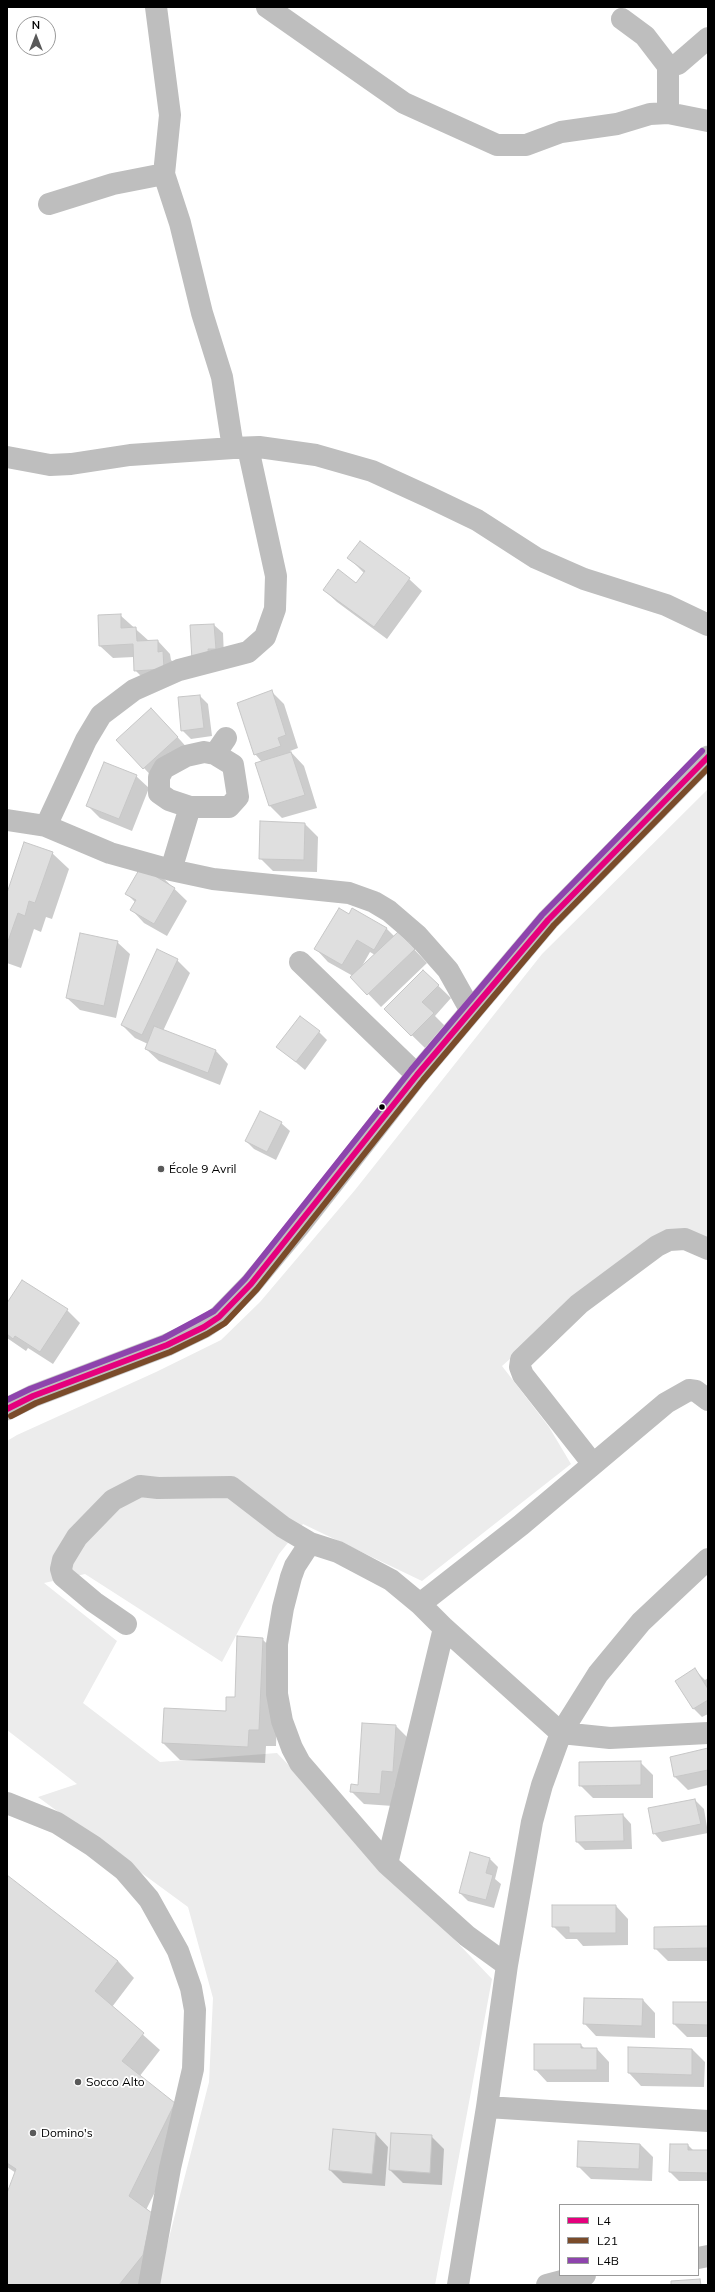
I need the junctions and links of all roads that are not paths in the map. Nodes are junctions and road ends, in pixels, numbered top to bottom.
1 (156, 7) edge
2 (282, 11) edge
3 (622, 19) dead end
4 (708, 38) edge
5 (668, 66) junction
6 (668, 113) junction
7 (708, 121) edge
8 (164, 174) junction
9 (49, 204) dead end
10 (241, 448) junction
11 (7, 457) edge
12 (708, 625) edge
13 (708, 757) edge
14 (190, 807) junction
15 (7, 820) edge
16 (46, 826) junction
17 (170, 870) junction
18 (300, 962) dead end
19 (471, 1011) junction
20 (417, 1075) junction
21 (708, 1249) edge
22 (708, 1400) edge
23 (7, 1409) edge
24 (593, 1464) junction
25 (310, 1543) junction
26 (708, 1559) edge
27 (420, 1604) junction
28 (126, 1624) dead end
29 (444, 1628) junction
30 (561, 1733) junction
31 (708, 1733) edge
32 (7, 1803) edge
33 (387, 1864) junction
34 (507, 1965) junction
35 (487, 2107) junction
36 (708, 2121) edge
37 (581, 2276) edge
38 (149, 2285) edge
39 (458, 2285) edge
40 (547, 2285) edge

1 - 8 street
2 - 6 street
3 - 5 street
4 - 5 street
5 - 6 street
6 - 7 street
8 - 9 street
8 - 10 street
10 - 11 street
10 - 12 street
10 - 16 street
13 - 19 street
14 - 14 street
14 - 17 street
15 - 16 street
16 - 17 street
17 - 19 street
18 - 20 street
19 - 20 street
20 - 23 street
21 - 24 street
22 - 24 street
24 - 27 street
25 - 27 street
25 - 28 street
25 - 33 street
26 - 30 street
27 - 29 street
29 - 30 street
29 - 33 street
30 - 31 street
30 - 34 street
32 - 38 street
33 - 34 street
34 - 35 street
35 - 36 street
35 - 39 street
37 - 40 street

